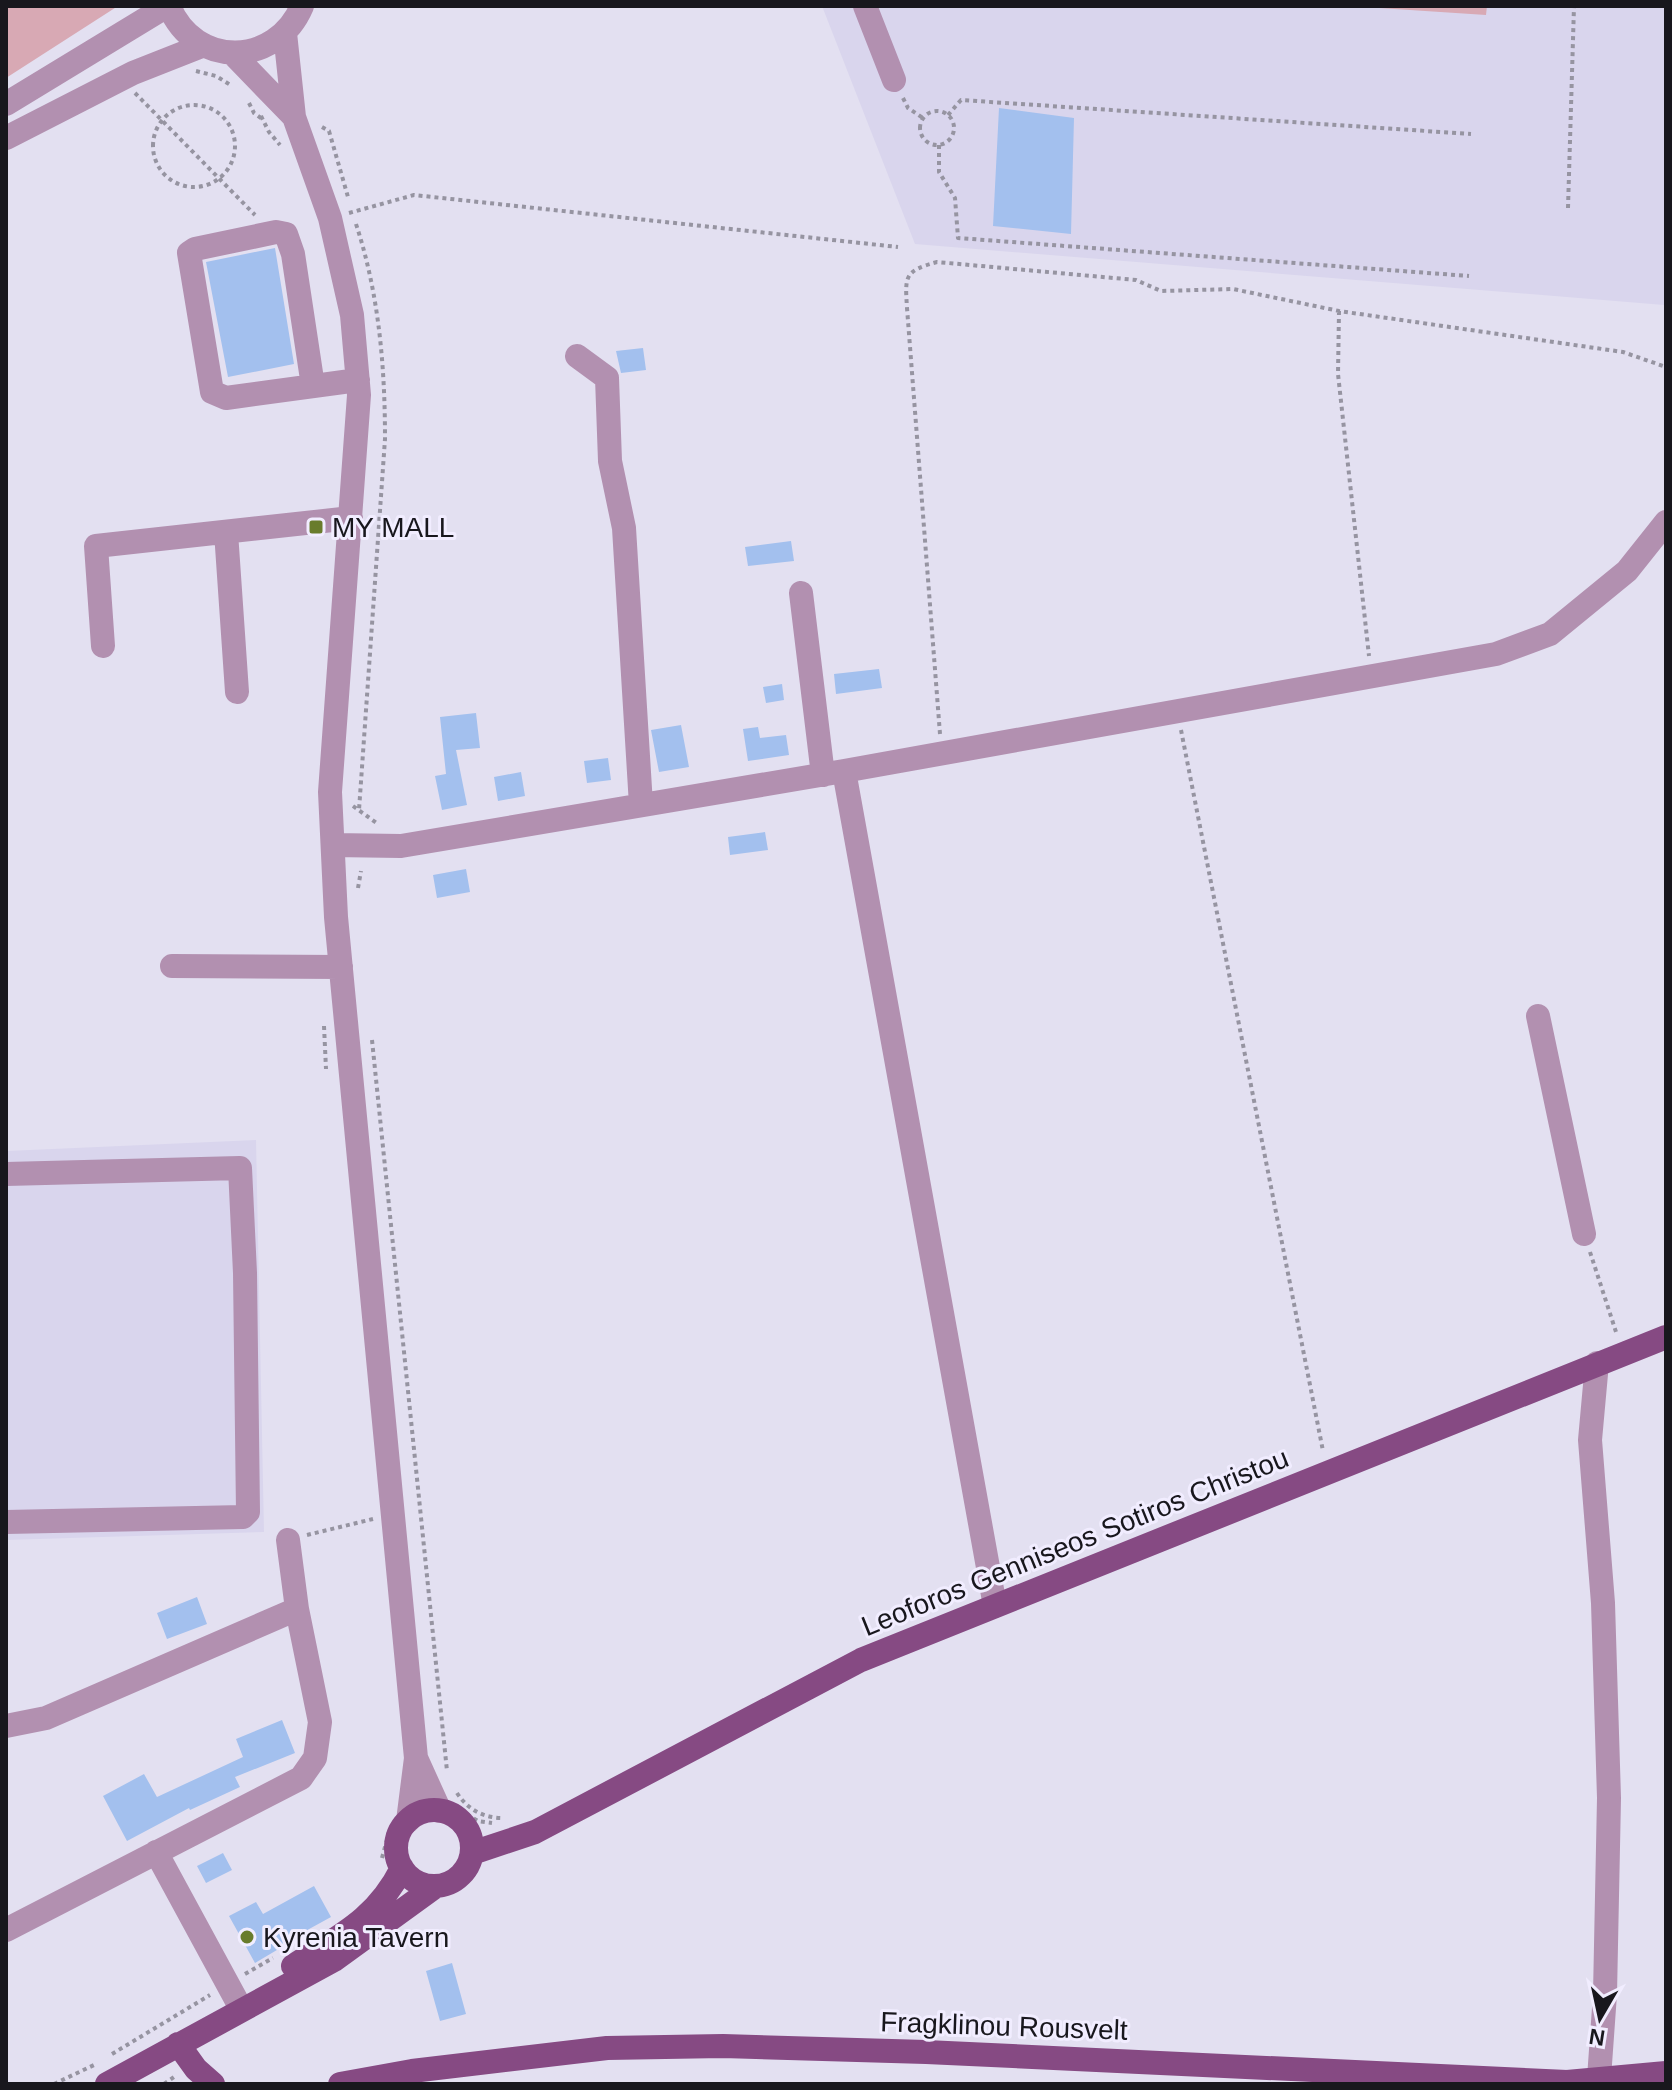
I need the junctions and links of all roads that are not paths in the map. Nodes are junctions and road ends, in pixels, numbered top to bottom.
1 (168, 6) edge
2 (302, 6) edge
3 (865, 6) edge
4 (285, 33) junction
5 (204, 45) junction
6 (232, 53) junction
7 (894, 80) road end
8 (6, 104) edge
9 (294, 117) junction
10 (6, 138) edge
11 (577, 356) dead end
12 (358, 380) junction
13 (313, 386) junction
14 (351, 518) junction
15 (1666, 522) edge
16 (226, 532) junction
17 (801, 593) dead end
18 (103, 646) dead end
19 (237, 692) dead end
20 (833, 773) junction
21 (641, 805) junction
22 (333, 845) junction
23 (172, 966) dead end
24 (341, 967) junction
25 (1538, 1016) dead end
26 (6, 1174) edge
27 (1584, 1234) road end
28 (1666, 1337) edge
29 (1597, 1363) junction
30 (6, 1522) edge
31 (288, 1540) road end
32 (995, 1606) junction
33 (297, 1609) junction
34 (6, 1726) edge
35 (416, 1758) junction
36 (440, 1811) junction
37 (399, 1825) junction
38 (470, 1842) junction
39 (156, 1852) junction
40 (392, 1865) junction
41 (436, 1886) junction
42 (6, 1930) edge
43 (232, 1994) junction
44 (178, 2044) junction
45 (1666, 2073) edge
46 (1599, 2078) junction
47 (1567, 2083) edge
48 (107, 2084) edge
49 (213, 2084) edge
50 (340, 2084) edge

1 - 5 street
1 - 8 street
2 - 4 street
3 - 7 street
4 - 6 street
4 - 9 street
5 - 6 street
5 - 10 street
6 - 9 street
9 - 12 street
11 - 21 street
12 - 13 street
12 - 14 street
13 - 13 street
14 - 16 street
14 - 22 street
15 - 20 street
16 - 18 street
16 - 19 street
17 - 20 street
20 - 21 street
20 - 32 street
21 - 22 street
22 - 24 street
23 - 24 street
24 - 35 street
25 - 27 street
26 - 30 street
28 - 29 main road, Leoforos Genniseos Sotiros Christou
29 - 32 main road, Leoforos Genniseos Sotiros Christou
29 - 46 street
31 - 33 street
32 - 38 main road, Leoforos Genniseos Sotiros Christou
33 - 34 street
33 - 39 street
35 - 36 street
35 - 37 street
36 - 37 main road
36 - 38 main road
37 - 40 main road
38 - 41 main road
39 - 42 street
39 - 43 street
40 - 41 main road
40 - 43 main road
41 - 44 main road
43 - 44 main road
44 - 48 main road
44 - 49 main road
45 - 46 main road, Fragklinou Rousvelt
46 - 47 main road, Fragklinou Rousvelt
47 - 50 main road, Fragklinou Rousvelt

